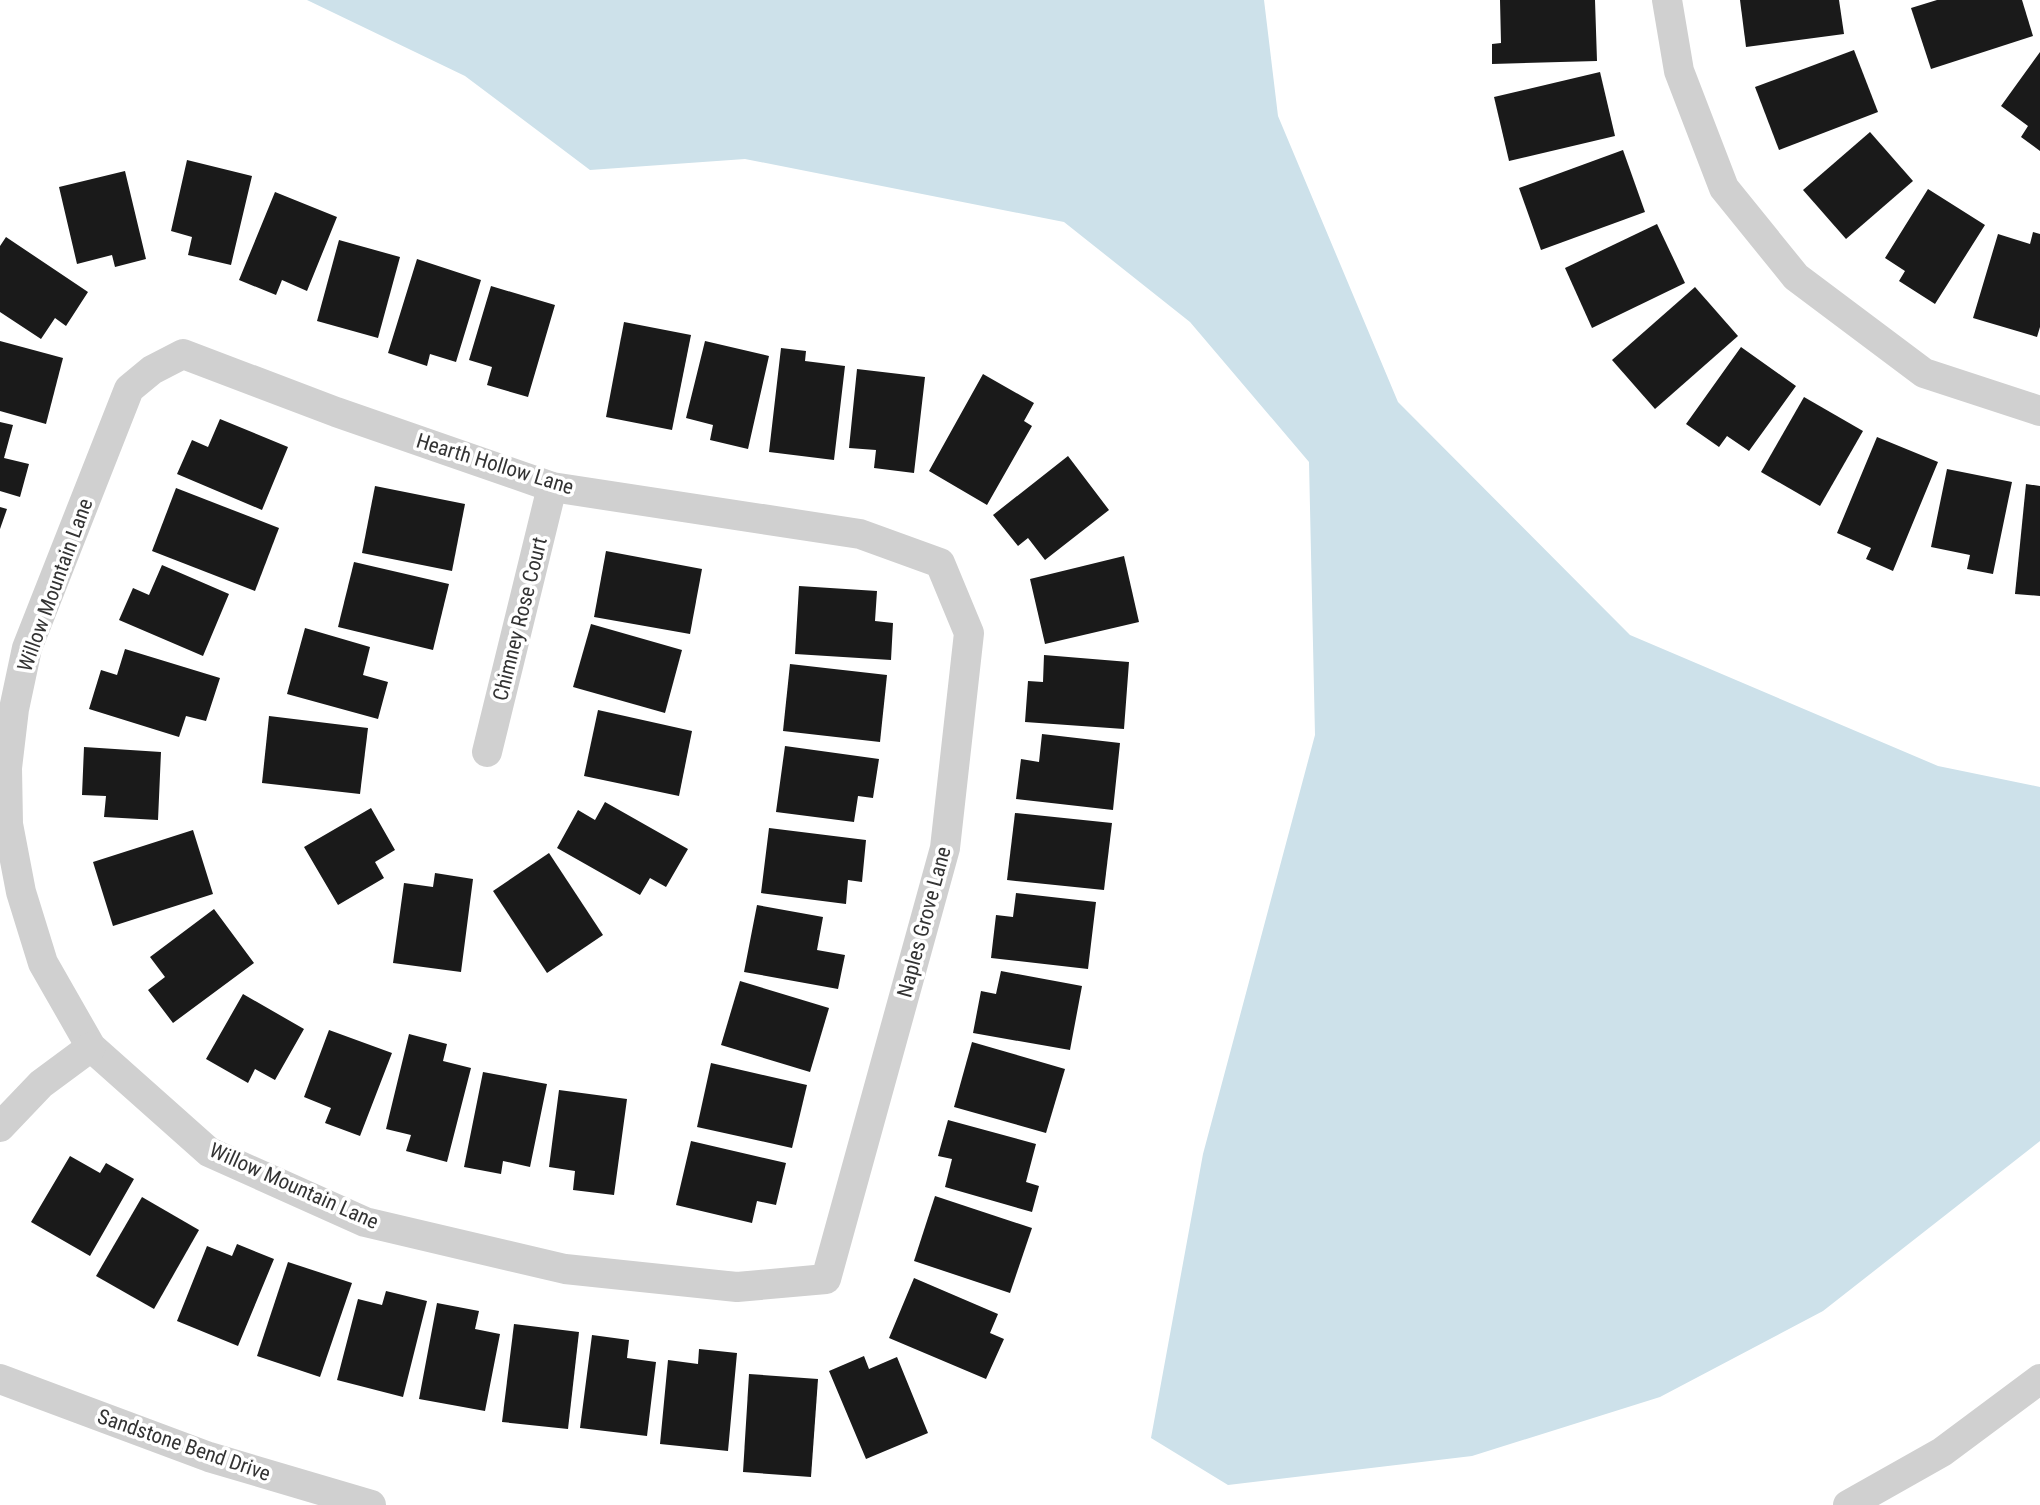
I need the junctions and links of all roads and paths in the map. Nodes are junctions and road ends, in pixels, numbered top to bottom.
1 (1667, 0) edge
2 (183, 354) joint
3 (2040, 411) edge
4 (552, 487) junction
5 (940, 563) joint
6 (487, 752) dead end
7 (91, 1047) junction
8 (0, 1127) edge
9 (826, 1279) joint
10 (0, 1379) edge
11 (2040, 1379) edge
12 (371, 1505) edge
13 (1848, 1505) edge

1 - 3 street
2 - 4 street, Hearth Hollow Lane
2 - 7 street, Willow Mountain Lane
4 - 5 street, Hearth Hollow Lane
4 - 6 street, Chimney Rose Court
5 - 9 street, Naples Grove Lane
7 - 8 street
7 - 9 street, Willow Mountain Lane
10 - 12 street, Sandstone Bend Drive
11 - 13 street

